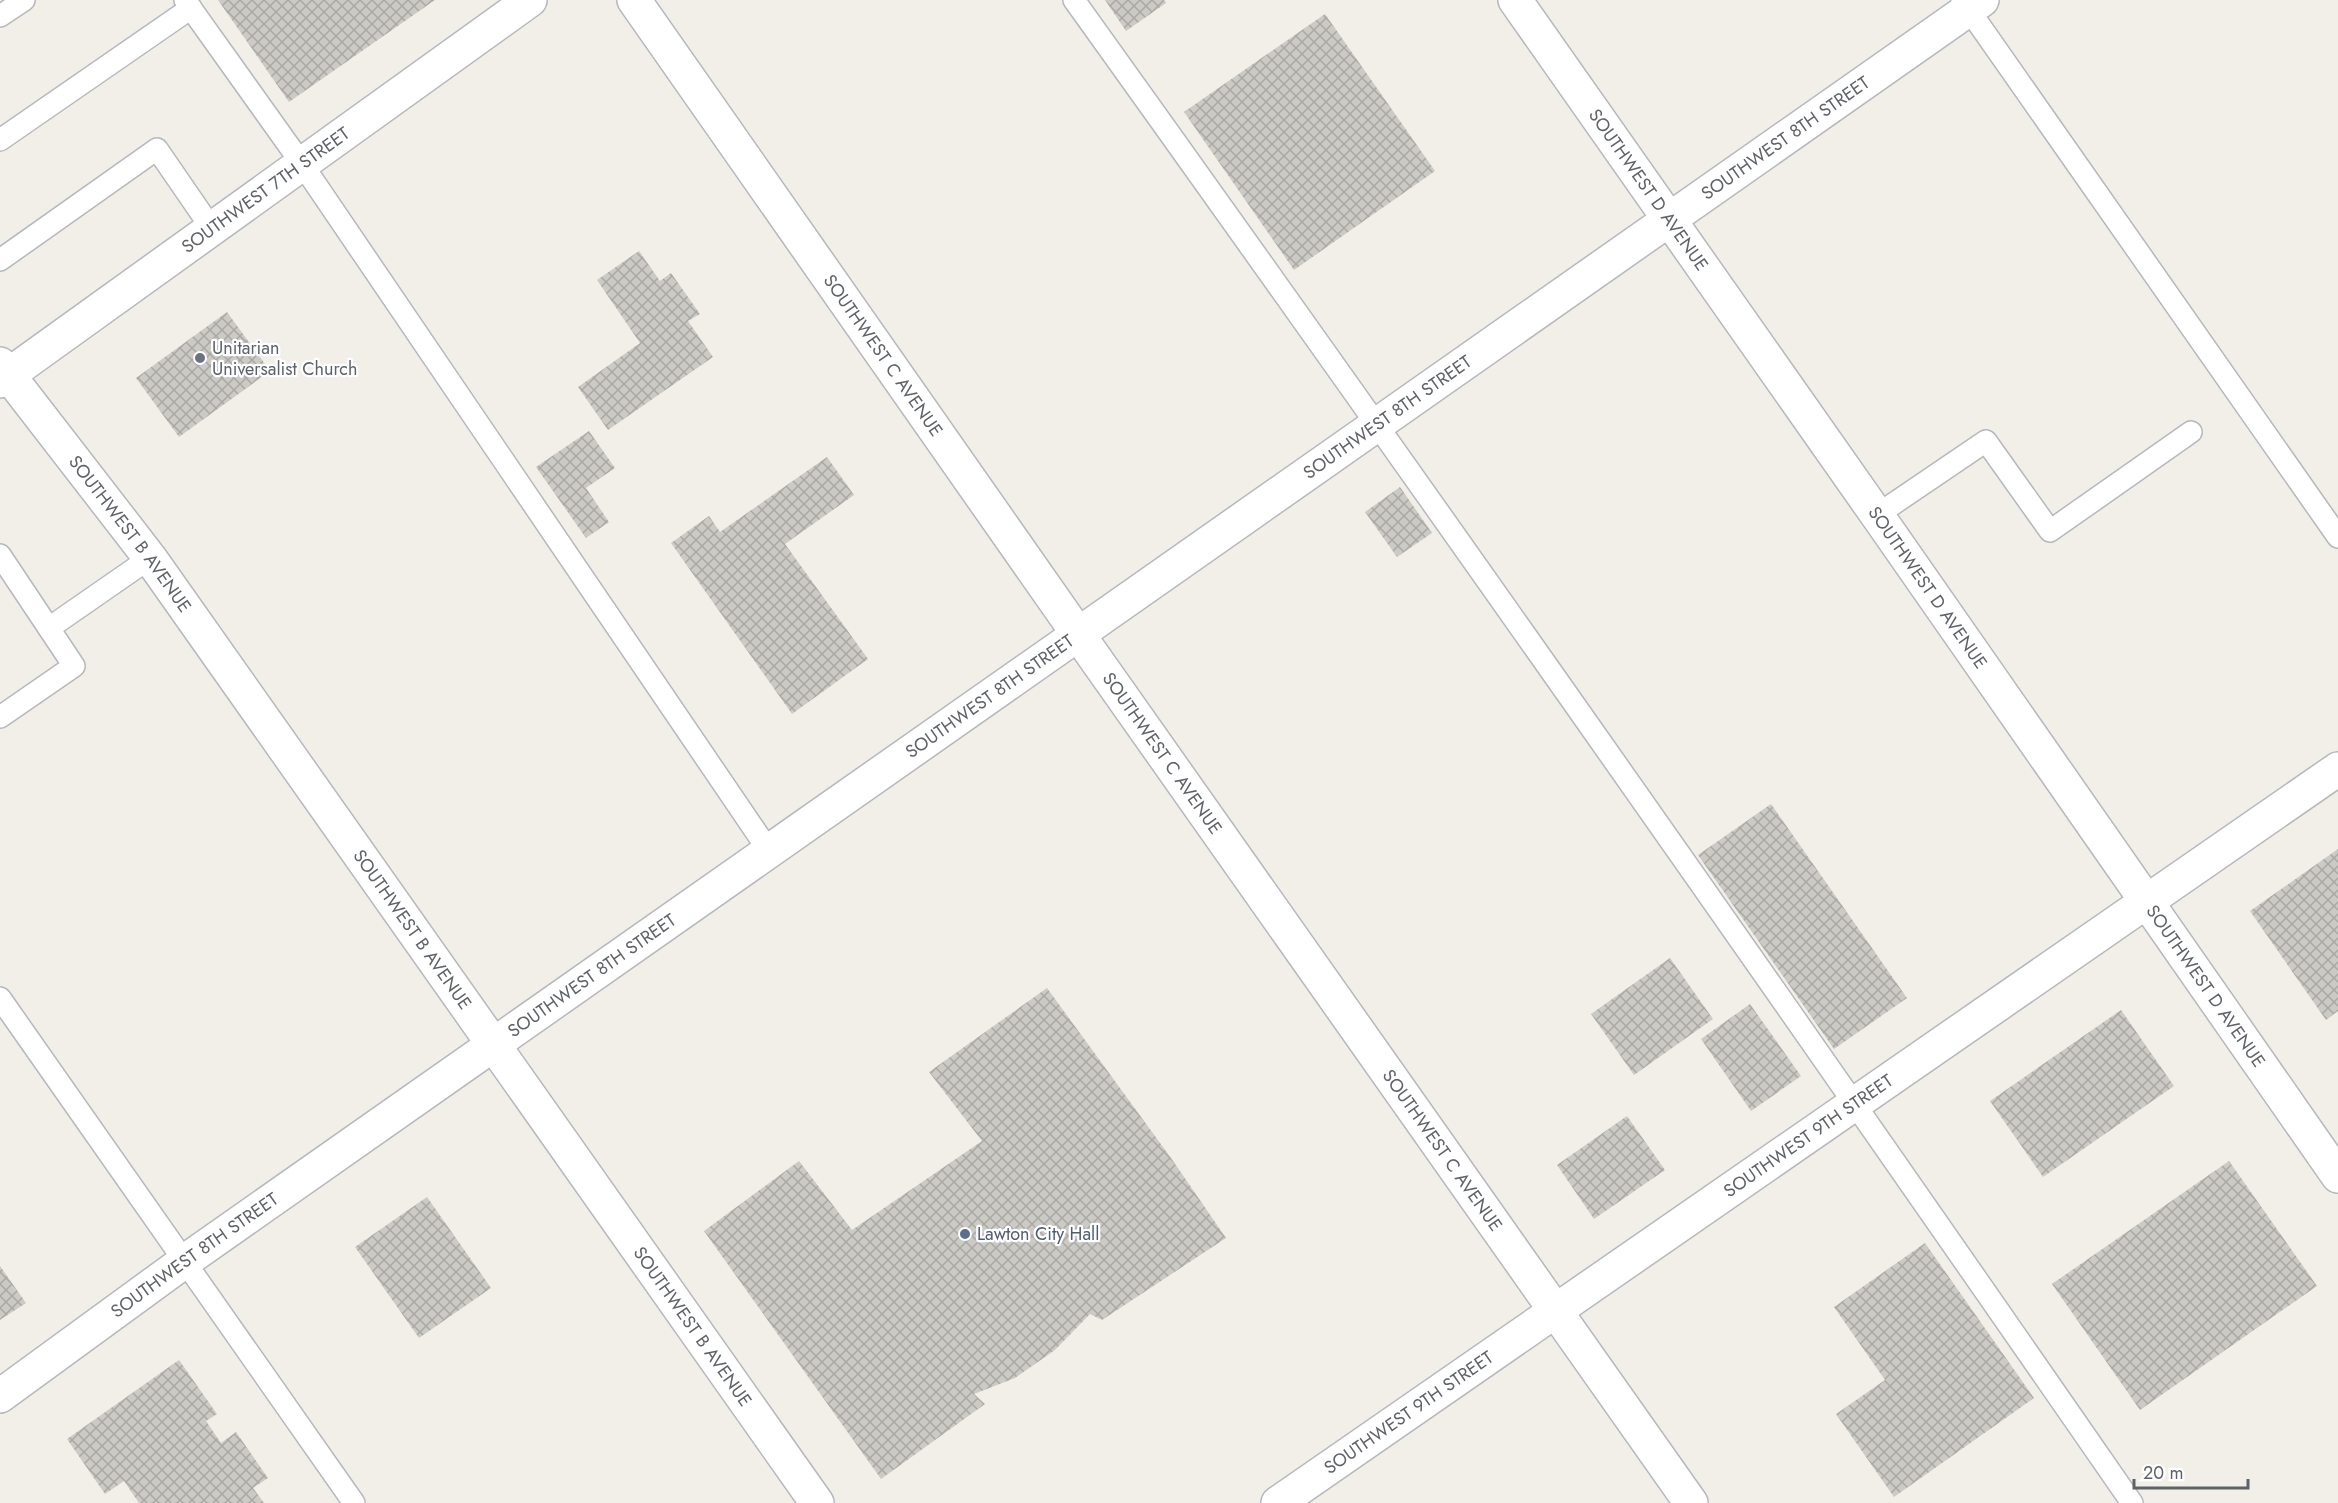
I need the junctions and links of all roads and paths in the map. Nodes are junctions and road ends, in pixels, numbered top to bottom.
1 (24, 0) edge
2 (530, 0) edge
3 (634, 0) edge
4 (1074, 0) edge
5 (1515, 0) edge
6 (1970, 3) edge
7 (188, 4) edge
8 (0, 16) edge
9 (0, 140) edge
10 (302, 164) junction
11 (1670, 218) junction
12 (212, 229) junction
13 (0, 260) edge
14 (3, 373) edge
15 (1376, 424) junction
16 (2191, 432) dead end
17 (1878, 515) junction
18 (2338, 537) edge
19 (0, 555) edge
20 (150, 558) junction
21 (49, 628) junction
22 (1078, 634) junction
23 (0, 717) edge
24 (2338, 769) edge
25 (770, 851) junction
26 (2147, 901) junction
27 (0, 998) edge
28 (492, 1044) junction
29 (1855, 1103) junction
30 (2338, 1176) edge
31 (185, 1261) junction
32 (1555, 1310) junction
33 (0, 1396) edge
34 (354, 1503) edge
35 (817, 1503) edge
36 (1278, 1503) edge
37 (1691, 1503) edge
38 (2132, 1503) edge

1 - 8 lane
2 - 10 street, SOUTHWEST 7TH STREET
3 - 22 street, SOUTHWEST C AVENUE
4 - 15 lane
5 - 11 street, SOUTHWEST D AVENUE
6 - 11 street, SOUTHWEST 8TH STREET
6 - 18 lane
7 - 9 lane
7 - 10 lane
10 - 12 street, SOUTHWEST 7TH STREET
10 - 25 lane
11 - 15 street, SOUTHWEST 8TH STREET
11 - 17 street, SOUTHWEST D AVENUE
12 - 13 lane
12 - 14 street, SOUTHWEST 7TH STREET
14 - 20 street, SOUTHWEST B AVENUE
15 - 22 street, SOUTHWEST 8TH STREET
15 - 29 lane
16 - 17 lane
17 - 26 street, SOUTHWEST D AVENUE
19 - 21 lane
20 - 21 lane
20 - 28 street, SOUTHWEST B AVENUE
21 - 23 lane
22 - 25 street, SOUTHWEST 8TH STREET
22 - 32 street, SOUTHWEST C AVENUE
24 - 26 street, SOUTHWEST 9TH STREET
25 - 28 street, SOUTHWEST 8TH STREET
26 - 29 street, SOUTHWEST 9TH STREET
26 - 30 street, SOUTHWEST D AVENUE
27 - 31 lane
28 - 31 street, SOUTHWEST 8TH STREET
28 - 35 street, SOUTHWEST B AVENUE
29 - 32 street, SOUTHWEST 9TH STREET
29 - 38 lane
31 - 33 street, SOUTHWEST 8TH STREET
31 - 34 lane
32 - 36 street, SOUTHWEST 9TH STREET
32 - 37 street, SOUTHWEST C AVENUE

